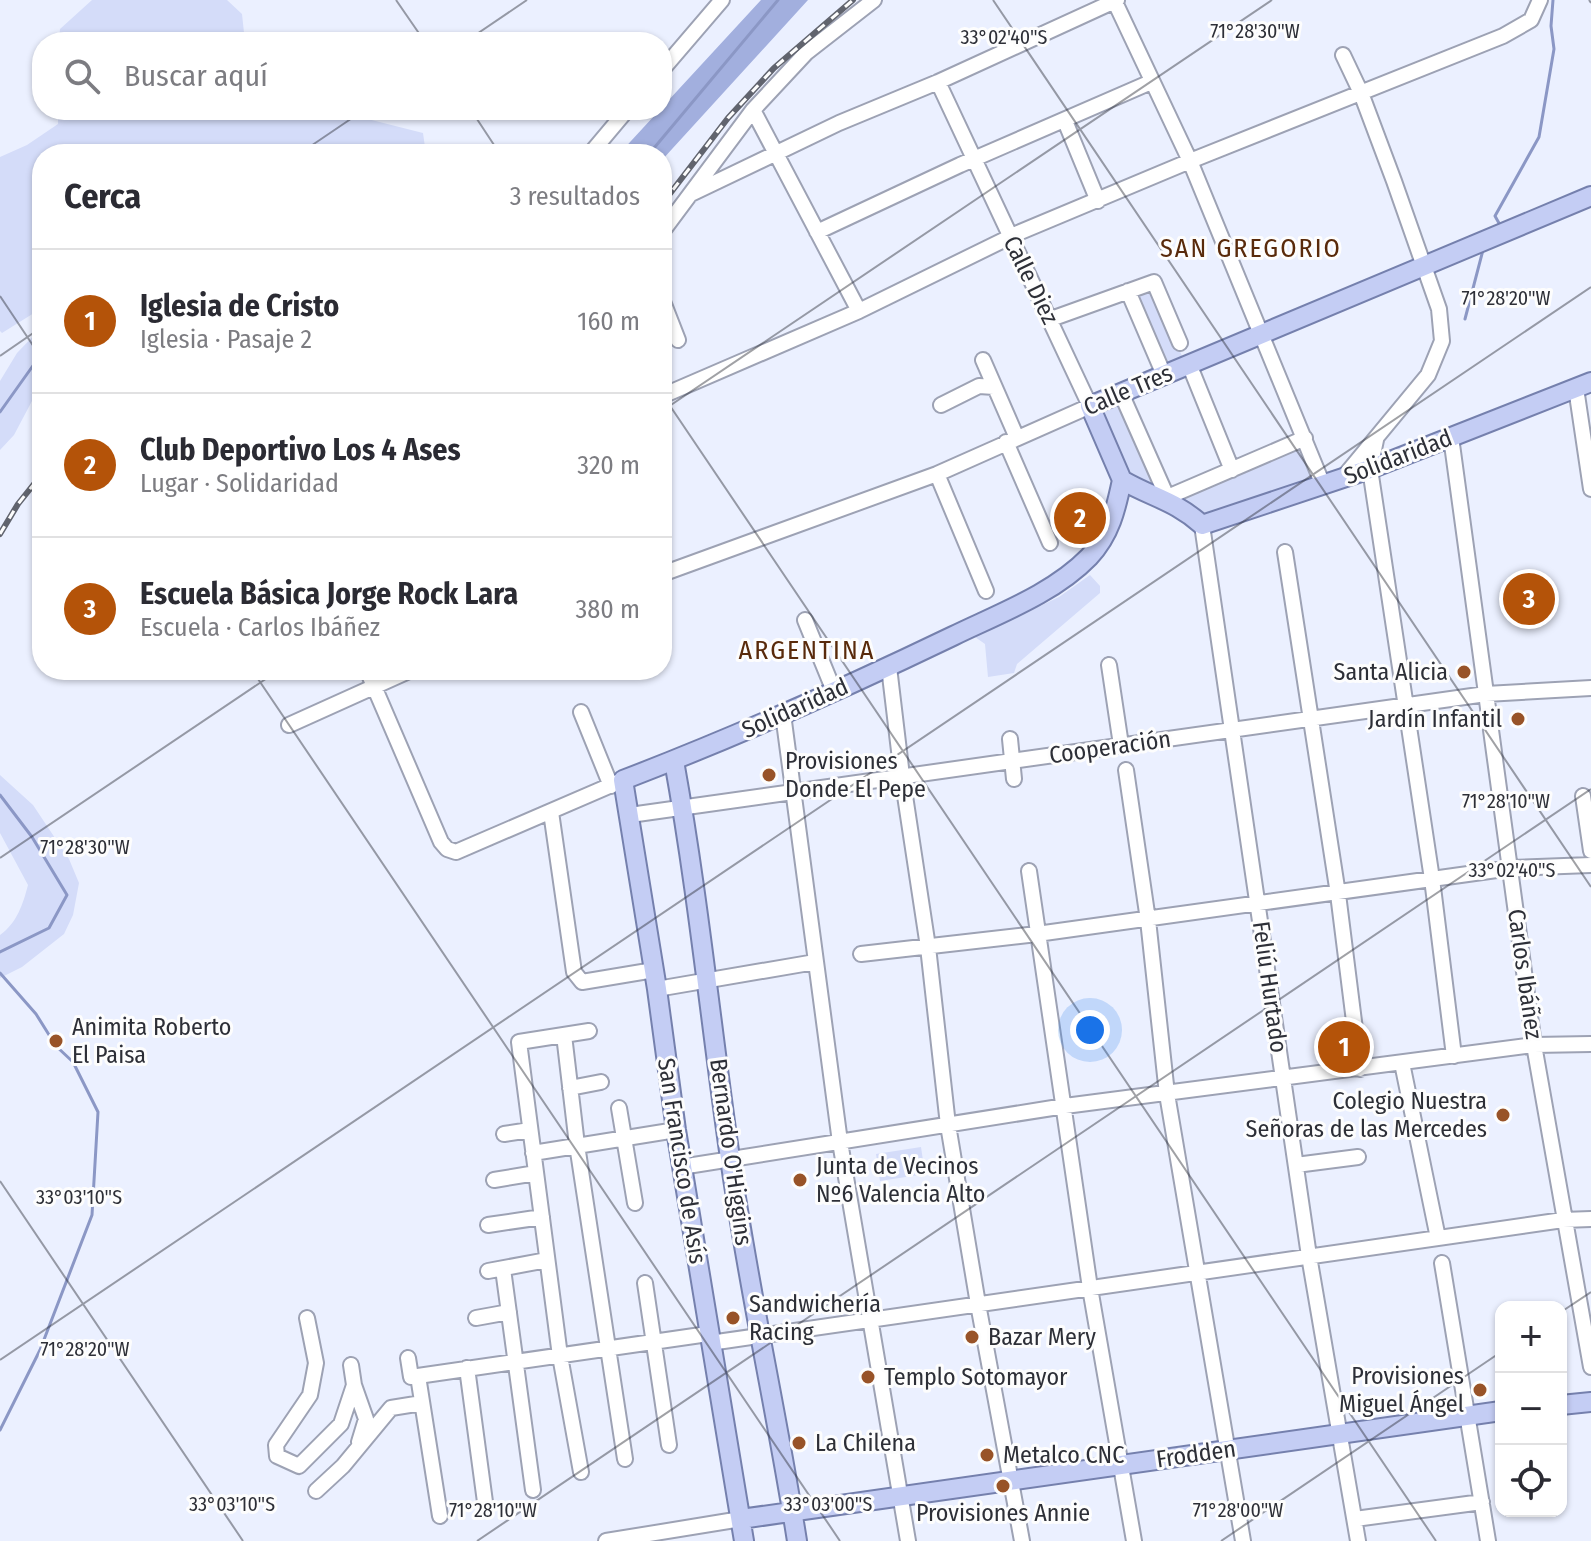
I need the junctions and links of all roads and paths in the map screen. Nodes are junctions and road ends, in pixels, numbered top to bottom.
1 (722, 0) edge
2 (874, 0) edge
3 (1115, 1) edge
4 (1539, 3) edge
5 (1343, 55) dead end
6 (672, 58) edge
7 (938, 82) junction
8 (1151, 82) junction
9 (1361, 93) junction
10 (753, 110) junction
11 (619, 120) edge
12 (1065, 121) junction
13 (598, 144) edge
14 (775, 152) junction
15 (973, 159) junction
16 (1190, 161) junction
17 (691, 194) junction
18 (1591, 196) edge
19 (1098, 201) junction
20 (672, 219) edge
21 (817, 232) junction
22 (1010, 238) junction
23 (1424, 266) junction
24 (1128, 291) junction
25 (859, 311) junction
26 (1051, 319) junction
27 (672, 325) edge
28 (1260, 334) junction
29 (678, 340) dead end
30 (1180, 343) dead end
31 (983, 360) dead end
32 (1189, 364) junction
33 (1164, 375) junction
34 (1584, 385) edge
35 (994, 387) junction
36 (672, 392) edge
37 (1121, 393) junction
38 (941, 405) dead end
39 (1090, 406) junction
40 (1451, 437) junction
41 (1305, 438) junction
42 (1011, 440) junction
43 (1376, 440) junction
44 (1370, 469) junction
45 (1232, 470) junction
46 (937, 474) junction
47 (1342, 479) junction
48 (1122, 480) junction
49 (1323, 485) junction
50 (1591, 489) edge
51 (1163, 499) junction
52 (1202, 525) junction
53 (1050, 543) dead end
54 (1285, 552) dead end
55 (672, 570) edge
56 (986, 591) dead end
57 (805, 620) dead end
58 (1109, 665) dead end
59 (889, 667) junction
60 (371, 680) edge
61 (388, 680) edge
62 (374, 686) junction
63 (1591, 688) edge
64 (834, 691) junction
65 (1486, 694) junction
66 (1407, 705) junction
67 (581, 712) dead end
68 (783, 714) junction
69 (1312, 719) junction
70 (289, 725) dead end
71 (1232, 730) junction
72 (1010, 739) dead end
73 (1121, 745) junction
74 (674, 761) junction
75 (1012, 761) junction
76 (1126, 770) dead end
77 (902, 776) junction
78 (1014, 779) dead end
79 (617, 783) junction
80 (794, 791) junction
81 (1583, 796) dead end
82 (682, 807) junction
83 (551, 812) junction
84 (630, 815) junction
85 (1591, 851) edge
86 (1591, 865) edge
87 (1511, 868) junction
88 (1029, 871) dead end
89 (1432, 879) junction
90 (1338, 894) junction
91 (1258, 905) junction
92 (1148, 920) junction
93 (1037, 934) junction
94 (928, 947) junction
95 (861, 954) dead end
96 (815, 962) junction
97 (656, 980) junction
98 (708, 980) junction
99 (589, 1031) dead end
100 (564, 1035) junction
101 (1591, 1044) edge
102 (1534, 1045) junction
103 (1454, 1056) junction
104 (1402, 1063) junction
105 (1360, 1069) junction
106 (1283, 1079) junction
107 (601, 1082) dead end
108 (570, 1088) junction
109 (1167, 1094) junction
110 (1065, 1106) junction
111 (619, 1108) dead end
112 (948, 1125) junction
113 (530, 1130) junction
114 (676, 1130) junction
115 (504, 1134) dead end
116 (624, 1138) junction
117 (840, 1142) junction
118 (577, 1145) junction
119 (533, 1153) junction
120 (1358, 1157) dead end
121 (730, 1158) junction
122 (1296, 1165) junction
123 (681, 1167) junction
124 (536, 1173) junction
125 (494, 1180) dead end
126 (635, 1203) dead end
127 (542, 1217) junction
128 (1591, 1219) edge
129 (1563, 1220) junction
130 (488, 1225) dead end
131 (1438, 1238) junction
132 (1309, 1256) junction
133 (547, 1260) junction
134 (1442, 1263) dead end
135 (1196, 1273) junction
136 (645, 1283) dead end
137 (1090, 1288) junction
138 (978, 1304) junction
139 (509, 1312) junction
140 (307, 1318) dead end
141 (476, 1318) dead end
142 (869, 1321) junction
143 (759, 1337) junction
144 (709, 1338) junction
145 (652, 1342) junction
146 (609, 1349) junction
147 (560, 1356) junction
148 (408, 1358) dead end
149 (515, 1361) junction
150 (351, 1365) dead end
151 (1591, 1367) edge
152 (467, 1368) junction
153 (414, 1376) junction
154 (354, 1385) junction
155 (1591, 1402) edge
156 (422, 1403) junction
157 (1567, 1404) edge
158 (1495, 1412) edge
159 (1469, 1415) junction
160 (1341, 1433) junction
161 (669, 1445) dead end
162 (356, 1450) junction
163 (1227, 1450) junction
164 (625, 1459) dead end
165 (1122, 1464) junction
166 (581, 1472) dead end
167 (1012, 1480) junction
168 (533, 1490) dead end
169 (316, 1491) dead end
170 (900, 1496) junction
171 (485, 1502) dead end
172 (1482, 1502) junction
173 (793, 1511) junction
174 (440, 1516) dead end
175 (741, 1519) junction
176 (1355, 1519) junction
177 (647, 1538) edge
178 (606, 1541) edge
179 (744, 1541) edge
180 (797, 1541) edge
181 (908, 1541) edge
182 (1022, 1541) edge
183 (1134, 1541) edge
184 (1243, 1541) edge
185 (1358, 1541) edge
186 (1488, 1541) edge

1 - 6 street
2 - 10 street
3 - 7 street
3 - 8 street
4 - 9 street
5 - 9 street
7 - 14 street
7 - 15 street, Calle Diez
8 - 12 street
8 - 16 street
9 - 16 street
9 - 23 street
10 - 14 street
10 - 17 street
11 - 13 street
12 - 15 street
12 - 19 street
14 - 17 street
14 - 21 street
15 - 21 street
15 - 22 street, Calle Diez
16 - 19 street
16 - 28 street
17 - 20 street
18 - 23 main road, Calle Tres
19 - 22 street
21 - 25 street
22 - 25 street
22 - 26 street, Calle Diez
23 - 28 main road, Calle Tres
23 - 43 street
24 - 26 street
24 - 30 street
24 - 33 street
25 - 36 street
26 - 39 street, Calle Diez
27 - 29 street
28 - 32 main road, Calle Tres
28 - 41 street
31 - 35 street
32 - 33 main road, Calle Tres
32 - 45 street
33 - 37 main road, Calle Tres
34 - 40 main road, Solidaridad
34 - 50 street
35 - 38 street
35 - 42 street
37 - 39 main road, Calle Tres
37 - 51 street
39 - 42 street, Calle Tres
39 - 48 main road, Calle Diez
40 - 44 main road, Solidaridad
40 - 65 street, Carlos Ibáñez
41 - 45 street
41 - 49 street
42 - 46 street, Calle Tres
42 - 53 street
43 - 44 street
43 - 47 street
44 - 47 main road, Solidaridad
44 - 66 street
45 - 51 street
46 - 55 street, Calle Tres
46 - 56 street
47 - 49 main road, Solidaridad
48 - 51 main road
48 - 59 main road, Solidaridad
49 - 52 main road, Solidaridad
51 - 52 main road
52 - 71 street, Feliú Hurtado
54 - 69 street
57 - 64 street
58 - 73 street
59 - 64 main road, Solidaridad
59 - 77 street
60 - 62 street
61 - 62 street
62 - 70 street
62 - 83 street, Solidaridad
63 - 65 street, Cooperación
64 - 68 main road, Solidaridad
65 - 66 street, Cooperación
65 - 87 street, Carlos Ibáñez
66 - 69 street, Cooperación
66 - 89 street
67 - 79 street
68 - 74 main road, Solidaridad
68 - 80 street
69 - 71 street, Cooperación
69 - 90 street
71 - 73 street, Cooperación
71 - 91 street, Feliú Hurtado
72 - 75 street
73 - 75 street, Cooperación
74 - 79 main road, Solidaridad
74 - 82 main road, Bernardo O'Higgins
75 - 77 street, Cooperación
75 - 78 street
76 - 92 street
77 - 80 street, Cooperación
77 - 94 street
79 - 83 street, Solidaridad
79 - 84 main road, San Francisco de Asís
80 - 82 street, Cooperación
80 - 96 street
81 - 85 street
82 - 84 street, Cooperación
82 - 98 main road, Bernardo O'Higgins
83 - 97 street
84 - 97 main road, San Francisco de Asís
86 - 87 street
87 - 89 street
87 - 102 street, Carlos Ibáñez
88 - 93 street
89 - 90 street
89 - 103 street
90 - 91 street
90 - 105 street
91 - 92 street
91 - 106 street, Feliú Hurtado
92 - 93 street
92 - 109 street
93 - 94 street
93 - 110 street
94 - 95 street
94 - 112 street
96 - 98 street
96 - 117 street
97 - 98 street
97 - 114 main road, San Francisco de Asís
98 - 121 main road, Bernardo O'Higgins
99 - 100 street
100 - 108 street
100 - 113 street
101 - 102 street
102 - 103 street
102 - 129 street, Carlos Ibáñez
103 - 104 street
104 - 105 street
104 - 131 street
105 - 106 street
106 - 109 street
106 - 122 street, Feliú Hurtado
107 - 108 street
108 - 118 street
109 - 110 street
109 - 135 street
110 - 112 street
110 - 137 street
111 - 116 street
112 - 117 street
112 - 138 street
113 - 115 street
113 - 119 street
114 - 116 street
114 - 123 main road, San Francisco de Asís
116 - 118 street
116 - 126 street
117 - 121 street
117 - 142 street
118 - 119 street
118 - 146 street
119 - 124 street
120 - 122 street
121 - 123 street
121 - 143 main road, Bernardo O'Higgins
122 - 132 street, Feliú Hurtado
123 - 144 main road, San Francisco de Asís
124 - 125 street
124 - 127 street
127 - 130 street
127 - 133 street
128 - 129 street
129 - 131 street
129 - 151 street, Carlos Ibáñez
131 - 132 street
132 - 135 street
132 - 160 street, Feliú Hurtado
133 - 139 street
133 - 147 street
134 - 159 street
135 - 137 street
135 - 163 street
136 - 145 street
137 - 138 street
137 - 165 street
138 - 142 street
138 - 167 street
139 - 141 street
139 - 149 street
140 - 154 street
142 - 143 street
142 - 170 street
143 - 144 street
143 - 173 main road, Bernardo O'Higgins
144 - 145 street
144 - 175 main road, San Francisco de Asís
145 - 146 street
145 - 161 street
146 - 147 street
146 - 164 street
147 - 149 street
147 - 166 street
148 - 153 street
149 - 152 street
149 - 168 street
150 - 154 street
152 - 153 street
152 - 171 street
153 - 156 street
154 - 162 street
155 - 157 main road
156 - 162 street
156 - 174 street
158 - 159 main road, Frodden
159 - 160 main road, Frodden
159 - 172 street
160 - 163 main road, Frodden
160 - 176 street, Feliú Hurtado
162 - 169 street
163 - 165 main road, Frodden
163 - 184 street
165 - 167 main road, Frodden
165 - 183 street
167 - 170 main road, Frodden
167 - 182 street
170 - 173 main road, Frodden
170 - 181 street
172 - 176 street
172 - 186 street
173 - 175 main road, Frodden
173 - 180 main road, Bernardo O'Higgins
175 - 177 street, Frodden
175 - 179 main road, San Francisco de Asís
176 - 185 street, Feliú Hurtado
177 - 178 street, Frodden

